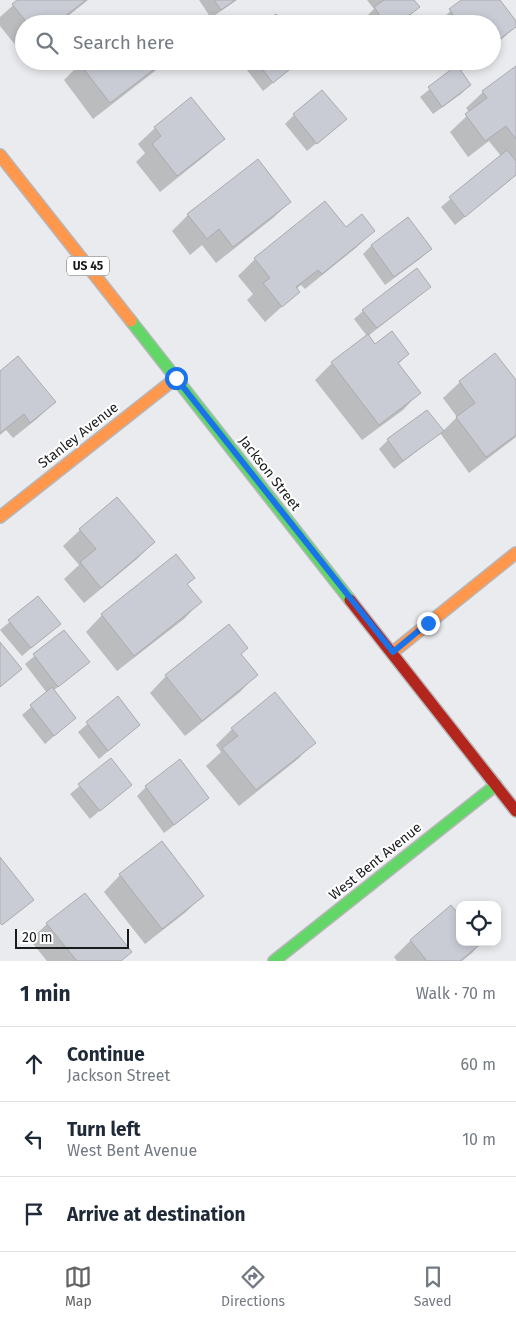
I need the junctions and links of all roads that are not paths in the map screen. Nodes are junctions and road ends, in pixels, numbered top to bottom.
1 (0, 155) edge
2 (176, 378) junction
3 (0, 517) edge
4 (516, 553) edge
5 (393, 652) junction
6 (496, 785) junction
7 (516, 811) edge
8 (274, 961) edge

1 - 2 main road, Jackson Street / US 45
2 - 3 main road, Stanley Avenue
2 - 5 main road, Jackson Street / US 45
4 - 5 main road
5 - 6 main road, Jackson Street / US 45
6 - 7 main road, Jackson Street / US 45
6 - 8 main road, West Bent Avenue

